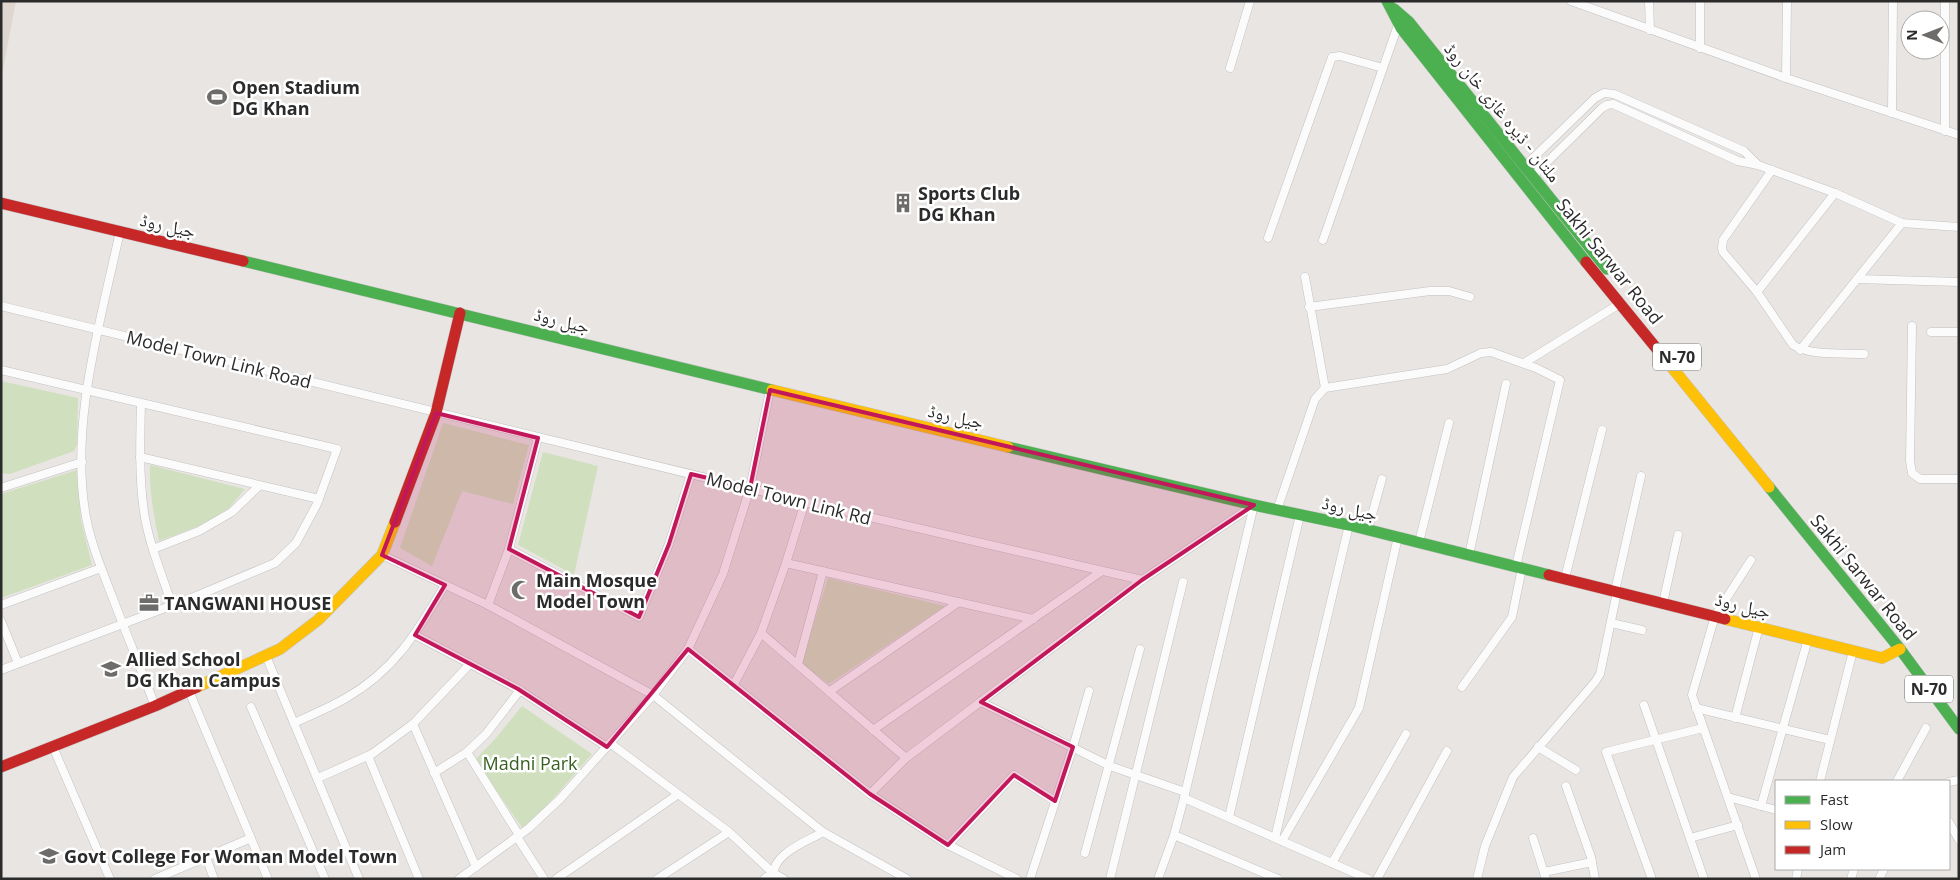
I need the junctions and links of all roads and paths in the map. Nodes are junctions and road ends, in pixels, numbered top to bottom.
1 (1250, 1) edge
2 (1571, 1) edge
3 (1649, 1) edge
4 (1700, 1) edge
5 (1787, 1) edge
6 (1893, 1) edge
7 (1945, 1) edge
8 (1389, 4) edge
9 (1399, 24) junction
10 (1650, 30) junction
11 (1700, 48) junction
12 (1230, 68) dead end
13 (1383, 68) junction
14 (1786, 78) junction
15 (1581, 112) junction
16 (1892, 113) junction
17 (1591, 119) junction
18 (1684, 124) junction
19 (1945, 131) junction
20 (1679, 134) junction
21 (1959, 135) edge
22 (1758, 164) junction
23 (1525, 166) junction
24 (1772, 170) junction
25 (1533, 176) junction
26 (1835, 193) junction
27 (1, 203) edge
28 (1902, 223) junction
29 (1959, 226) edge
30 (120, 231) junction
31 (1268, 238) dead end
32 (1323, 240) dead end
33 (1584, 248) junction
34 (1613, 276) dead end
35 (1305, 278) dead end
36 (1856, 279) junction
37 (1959, 282) edge
38 (1757, 292) junction
39 (1470, 297) dead end
40 (1629, 300) junction
41 (1, 306) edge
42 (1310, 307) junction
43 (460, 313) junction
44 (1912, 326) dead end
45 (99, 330) junction
46 (1930, 332) dead end
47 (1959, 332) edge
48 (1800, 350) junction
49 (1864, 354) dead end
50 (1524, 363) junction
51 (1, 370) edge
52 (1506, 384) dead end
53 (1325, 388) junction
54 (770, 390) junction
55 (86, 391) junction
56 (1702, 395) junction
57 (141, 404) junction
58 (436, 413) junction
59 (1449, 423) dead end
60 (1602, 430) dead end
61 (538, 438) junction
62 (140, 457) junction
63 (82, 462) junction
64 (691, 474) junction
65 (1640, 476) dead end
66 (1382, 479) dead end
67 (1959, 479) edge
68 (259, 486) junction
69 (1, 488) edge
70 (750, 488) junction
71 (319, 499) junction
72 (805, 502) junction
73 (1254, 505) junction
74 (1277, 510) junction
75 (1300, 515) junction
76 (1801, 519) junction
77 (1349, 525) junction
78 (1368, 530) junction
79 (1678, 535) dead end
80 (1398, 537) junction
81 (1419, 542) junction
82 (509, 548) junction
83 (153, 549) junction
84 (382, 555) junction
85 (1469, 555) junction
86 (1752, 560) dead end
87 (786, 563) junction
88 (1519, 567) junction
89 (101, 568) junction
90 (823, 571) junction
91 (1102, 571) junction
92 (1565, 578) junction
93 (1142, 580) junction
94 (1183, 582) dead end
95 (445, 584) junction
96 (1616, 591) junction
97 (959, 602) junction
98 (1663, 603) junction
99 (1, 605) edge
100 (172, 605) junction
101 (488, 605) junction
102 (1714, 616) junction
103 (1033, 619) junction
104 (1, 621) edge
105 (1611, 623) junction
106 (123, 624) junction
107 (1759, 627) junction
108 (1642, 630) dead end
109 (762, 633) junction
110 (415, 636) junction
111 (1808, 639) junction
112 (688, 649) junction
113 (1140, 649) dead end
114 (1900, 649) junction
115 (1853, 651) junction
116 (266, 656) junction
117 (18, 663) junction
118 (470, 664) junction
119 (798, 664) junction
120 (1, 670) edge
121 (733, 686) junction
122 (1462, 687) dead end
123 (520, 690) junction
124 (1089, 690) dead end
125 (189, 691) junction
126 (830, 691) junction
127 (653, 695) junction
128 (981, 702) junction
129 (1644, 705) dead end
130 (155, 706) junction
131 (251, 706) dead end
132 (1696, 708) junction
133 (1959, 711) edge
134 (1735, 718) junction
135 (294, 723) junction
136 (414, 724) junction
137 (1703, 728) junction
138 (1926, 728) dead end
139 (1783, 729) junction
140 (1959, 729) edge
141 (873, 730) junction
142 (1406, 734) dead end
143 (1654, 740) junction
144 (1830, 740) junction
145 (608, 745) junction
146 (53, 747) junction
147 (1073, 747) junction
148 (1538, 747) junction
149 (1447, 751) dead end
150 (467, 752) junction
151 (368, 756) junction
152 (906, 758) junction
153 (1110, 766) junction
154 (1, 767) edge
155 (1576, 770) dead end
156 (434, 773) junction
157 (1135, 775) junction
158 (318, 778) junction
159 (1820, 780) edge
160 (1898, 780) edge
161 (1566, 786) dead end
162 (870, 794) junction
163 (677, 795) junction
164 (1184, 795) junction
165 (1728, 797) junction
166 (1056, 801) junction
167 (1761, 806) junction
168 (1775, 810) edge
169 (1229, 818) junction
170 (1950, 824) edge
171 (1738, 825) junction
172 (729, 832) junction
173 (823, 832) junction
174 (1174, 835) junction
175 (518, 836) junction
176 (250, 838) junction
177 (1533, 838) dead end
178 (1690, 838) junction
179 (1278, 840) junction
180 (1959, 840) edge
181 (948, 845) junction
182 (1085, 853) dead end
183 (206, 857) junction
184 (1592, 862) junction
185 (1332, 863) junction
186 (476, 867) junction
187 (773, 876) edge
188 (1545, 876) edge
189 (165, 877) edge
190 (110, 879) edge
191 (155, 879) edge
192 (214, 879) edge
193 (268, 879) edge
194 (324, 879) edge
195 (359, 879) edge
196 (419, 879) edge
197 (460, 879) edge
198 (544, 879) edge
199 (556, 879) edge
200 (657, 879) edge
201 (764, 879) edge
202 (784, 879) edge
203 (908, 879) edge
204 (1017, 879) edge
205 (1030, 879) edge
206 (1110, 879) edge
207 (1158, 879) edge
208 (1278, 879) edge
209 (1368, 879) edge
210 (1377, 879) edge
211 (1477, 879) edge
212 (1595, 879) edge
213 (1652, 879) edge
214 (1704, 879) edge
215 (1756, 879) edge

1 - 12 street
2 - 10 street
3 - 10 street
4 - 11 street
5 - 14 street
6 - 16 street
7 - 19 street
8 - 9 main road, Sakhi Sarwar Road / N-70
8 - 23 main road, ملتان - ڈیرہ غازی خان روڈ / N-70
9 - 13 street
9 - 33 main road, Sakhi Sarwar Road / N-70
10 - 11 street
11 - 14 street
13 - 31 street
13 - 32 street
14 - 16 street
15 - 17 street
15 - 18 street
15 - 23 street
16 - 19 street
17 - 20 street
17 - 25 street
18 - 20 street
18 - 22 street
19 - 21 street
20 - 22 street
22 - 24 street
23 - 25 main road, ملتان - ڈیرہ غازی خان روڈ / N-70
24 - 26 street
24 - 38 street
25 - 33 main road, ملتان - ڈیرہ غازی خان روڈ / N-70
26 - 28 street
26 - 38 street
27 - 30 main road, جیل روڈ
28 - 29 street
28 - 36 street
30 - 43 main road, جیل روڈ
30 - 45 street
33 - 34 main road, ملتان - ڈیرہ غازی خان روڈ / N-70
33 - 40 main road, Sakhi Sarwar Road / N-70
35 - 42 street
36 - 37 street
36 - 48 street
38 - 48 street
39 - 42 street
40 - 50 street
40 - 56 main road, Sakhi Sarwar Road / N-70
40 - 56 main road, N-70
41 - 45 street, Model Town Link Road
42 - 53 street
43 - 54 main road, جیل روڈ
43 - 58 main road
44 - 67 street
45 - 55 street
45 - 58 street, Model Town Link Road
46 - 47 street
48 - 49 street
50 - 53 street
50 - 88 street
51 - 55 street
52 - 85 street
53 - 74 street
54 - 70 street
54 - 73 main road, جیل روڈ
55 - 57 street
55 - 63 street
56 - 76 main road, Sakhi Sarwar Road / N-70
57 - 62 street
57 - 71 street
58 - 61 street, Model Town Link Rd
58 - 84 main road
59 - 81 street
60 - 92 street
61 - 64 street, Model Town Link Rd
61 - 82 street
62 - 68 street
62 - 83 street
63 - 69 street
63 - 89 street
64 - 70 street, Model Town Link Rd
64 - 82 street
65 - 96 street
66 - 78 street
68 - 71 street
68 - 83 street
70 - 72 street, Model Town Link Rd
70 - 112 street
71 - 100 street
72 - 87 street
72 - 91 street, Model Town Link Rd
73 - 74 main road, جیل روڈ
73 - 93 street
73 - 164 street
74 - 75 main road, جیل روڈ
75 - 77 main road, جیل روڈ
75 - 169 street
76 - 114 main road, Sakhi Sarwar Road / N-70
76 - 133 main road, N-70
77 - 78 main road, جیل روڈ
77 - 179 street
78 - 80 main road, جیل روڈ
79 - 98 street
80 - 81 main road, جیل روڈ
80 - 179 street
81 - 85 main road, جیل روڈ
82 - 101 street
83 - 100 street
84 - 95 street
84 - 116 main road
85 - 88 main road, جیل روڈ
86 - 102 street
87 - 90 street
87 - 109 street
88 - 92 main road, جیل روڈ
88 - 122 street
89 - 99 street
89 - 106 street
90 - 97 street
90 - 119 street
91 - 93 street, Model Town Link Rd
91 - 103 street
92 - 96 main road, جیل روڈ
93 - 128 street
94 - 157 street
95 - 101 street
95 - 110 street
96 - 98 main road, جیل روڈ
96 - 105 street
97 - 103 street
97 - 126 street
98 - 102 main road, جیل روڈ
100 - 106 street
101 - 127 street
102 - 107 main road, جیل روڈ
102 - 132 street
103 - 141 street
104 - 117 street
105 - 108 street
105 - 148 street
106 - 117 street
106 - 130 street
107 - 111 main road, جیل روڈ
107 - 134 street
109 - 119 street
109 - 121 street
110 - 118 street
110 - 135 street
111 - 115 main road, جیل روڈ
111 - 139 street
112 - 121 street
112 - 127 street
113 - 153 street
114 - 115 main road, جیل روڈ
114 - 140 main road, Sakhi Sarwar Road / N-70
115 - 144 street
116 - 125 main road
116 - 135 street
117 - 120 street
118 - 123 street
118 - 136 street
119 - 126 street
121 - 162 street
123 - 145 street
123 - 150 street
124 - 147 street
125 - 130 main road
125 - 176 street
126 - 141 street
127 - 145 street
127 - 173 street
128 - 147 street
128 - 152 street
129 - 143 street
130 - 146 main road
131 - 194 street
132 - 134 street
132 - 137 street
134 - 139 street
135 - 158 street
136 - 151 street
136 - 156 street
137 - 143 street
137 - 165 street
138 - 160 street
139 - 144 street
139 - 167 street
141 - 152 street
142 - 185 street
143 - 178 street
143 - 213 street
144 - 159 street
145 - 163 street
145 - 175 street
146 - 154 main road
146 - 190 street
147 - 153 street
147 - 166 street
148 - 155 street
148 - 211 street
149 - 210 street
150 - 156 street
150 - 175 street
151 - 158 street
151 - 196 street
152 - 162 street
153 - 157 street
153 - 182 street
156 - 186 street
157 - 164 street
157 - 206 street
158 - 195 street
161 - 184 street
162 - 181 street
163 - 172 street
163 - 199 street
164 - 169 street
164 - 174 street
165 - 167 street
165 - 171 street
166 - 181 street
166 - 205 street
167 - 168 street
169 - 179 street
170 - 180 street
171 - 178 street
171 - 215 street
172 - 187 street
172 - 200 street
173 - 187 street
173 - 203 street
174 - 207 street
174 - 208 street
175 - 186 street
175 - 198 street
176 - 183 street
176 - 193 street
177 - 188 street
178 - 214 street
179 - 185 street
181 - 204 street
183 - 189 street
183 - 192 street
184 - 188 street
184 - 212 street
185 - 209 street
186 - 197 street
187 - 201 street
187 - 202 street
189 - 191 street

